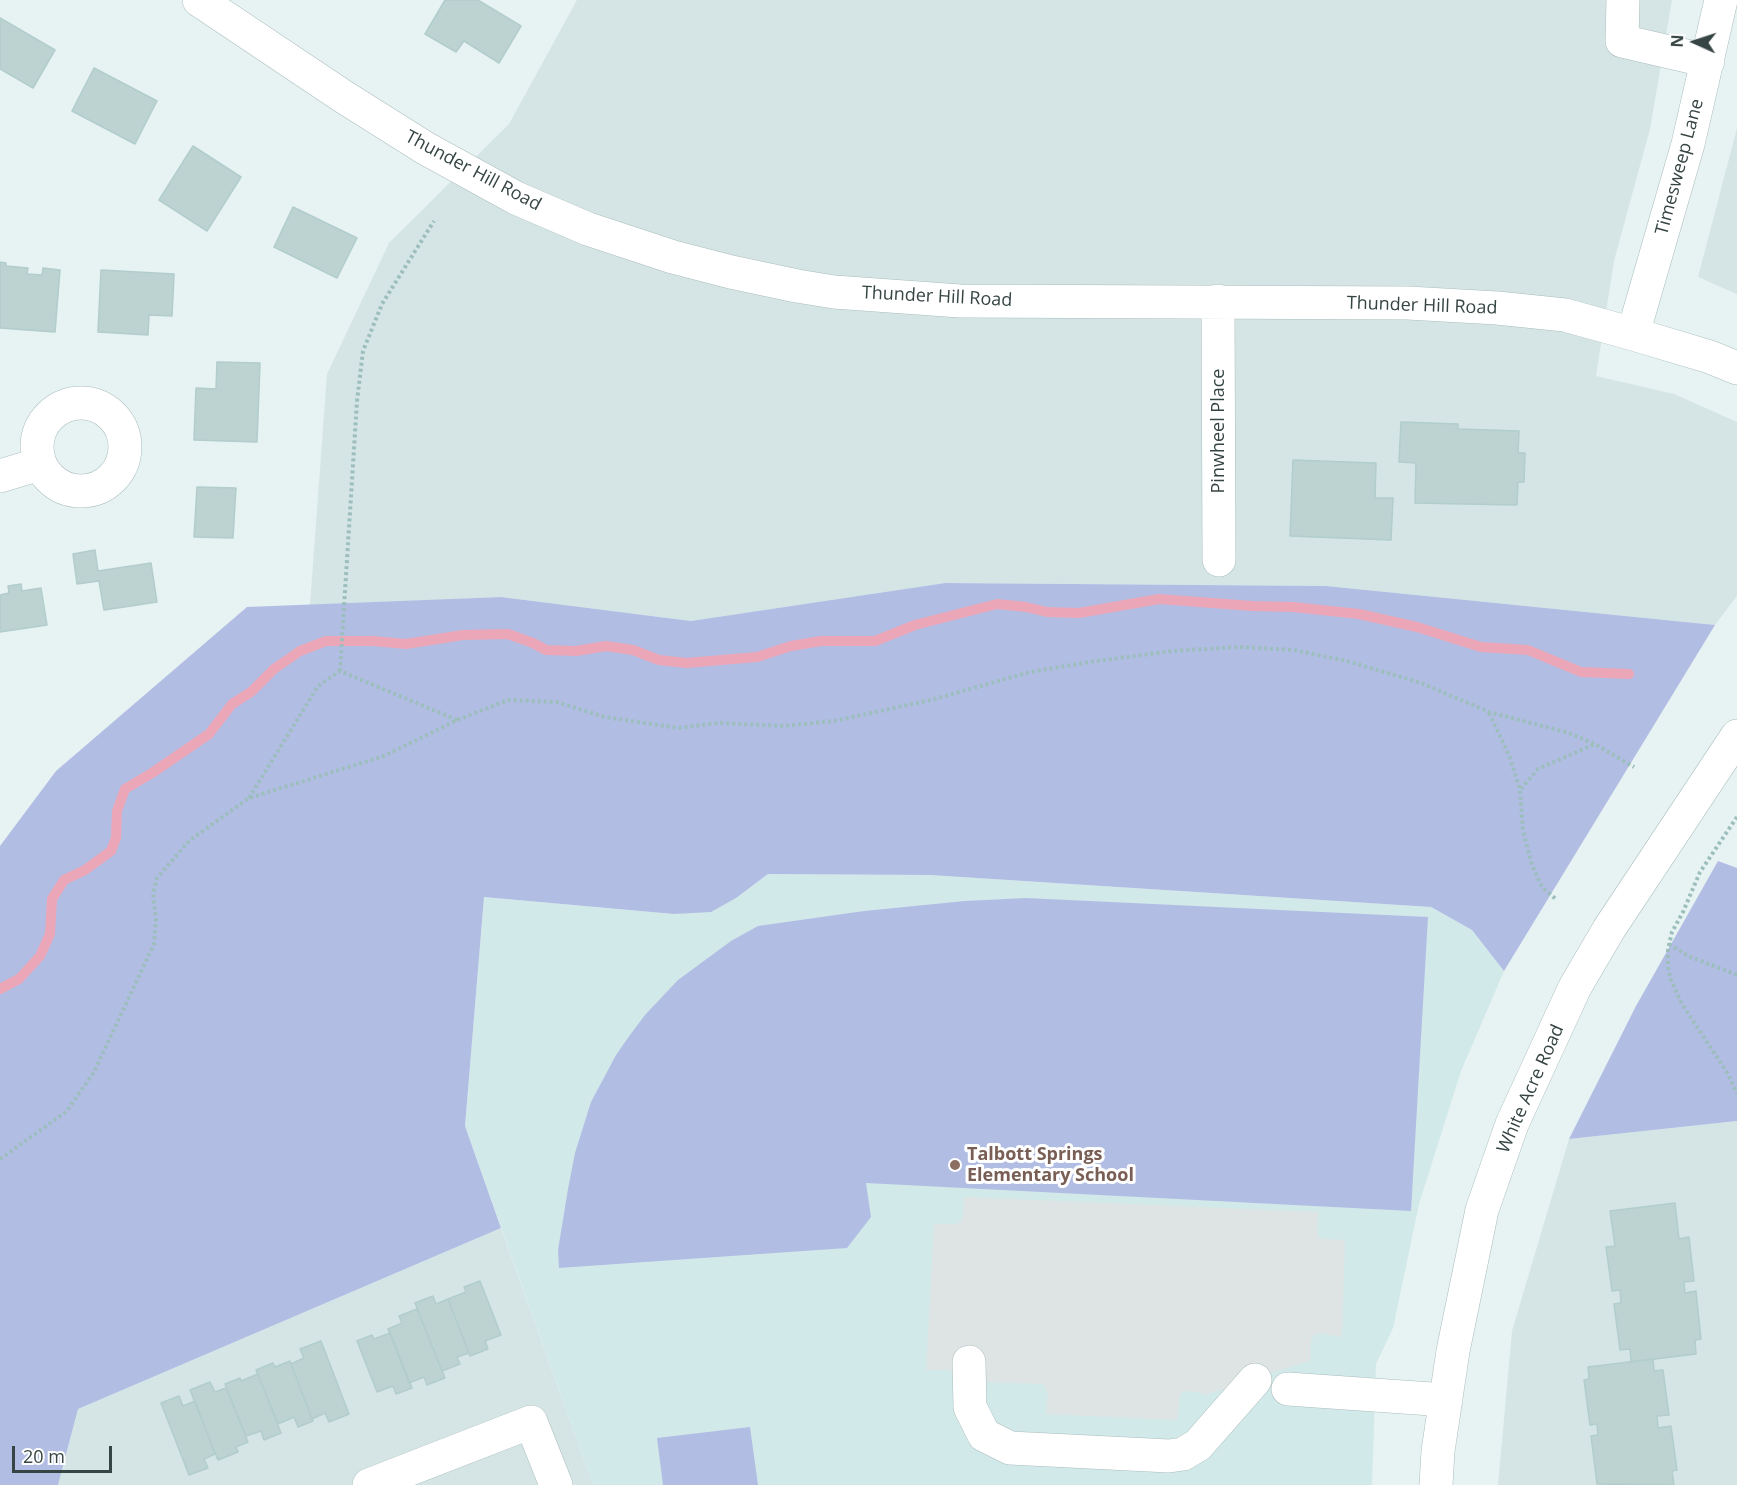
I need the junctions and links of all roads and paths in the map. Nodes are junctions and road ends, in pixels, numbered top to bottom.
1 (200, 0) edge
2 (1623, 0) edge
3 (1721, 0) edge
4 (1708, 61) junction
5 (434, 221) dead end
6 (1218, 301) junction
7 (1633, 333) junction
8 (1737, 368) edge
9 (39, 464) dead end
10 (0, 476) edge
11 (1219, 560) dead end
12 (340, 671) junction
13 (1489, 712) junction
14 (458, 720) junction
15 (1737, 736) edge
16 (1595, 744) junction
17 (1634, 767) dead end
18 (1520, 790) junction
19 (249, 798) junction
20 (1737, 817) edge
21 (1557, 900) dead end
22 (1669, 944) junction
23 (1737, 975) edge
24 (1737, 1094) edge
25 (0, 1159) edge
26 (969, 1362) dead end
27 (1255, 1380) dead end
28 (1288, 1389) dead end
29 (1446, 1400) junction
30 (369, 1485) edge
31 (556, 1485) edge
32 (1436, 1485) edge

1 - 6 street, Thunder Hill Road
2 - 4 street
3 - 4 street, Timesweep Lane
4 - 7 street, Timesweep Lane
5 - 12 path
6 - 7 street, Thunder Hill Road
6 - 11 street, Pinwheel Place
7 - 8 street, Thunder Hill Road
9 - 10 street
12 - 14 path
12 - 19 path
13 - 14 path
13 - 16 path
13 - 18 path
14 - 19 path
15 - 29 street, White Acre Road
16 - 17 path
16 - 18 path
18 - 21 path
19 - 25 path
20 - 22 path
22 - 23 path
22 - 24 path
26 - 27 street
28 - 29 street
29 - 32 street, White Acre Road
30 - 31 street

